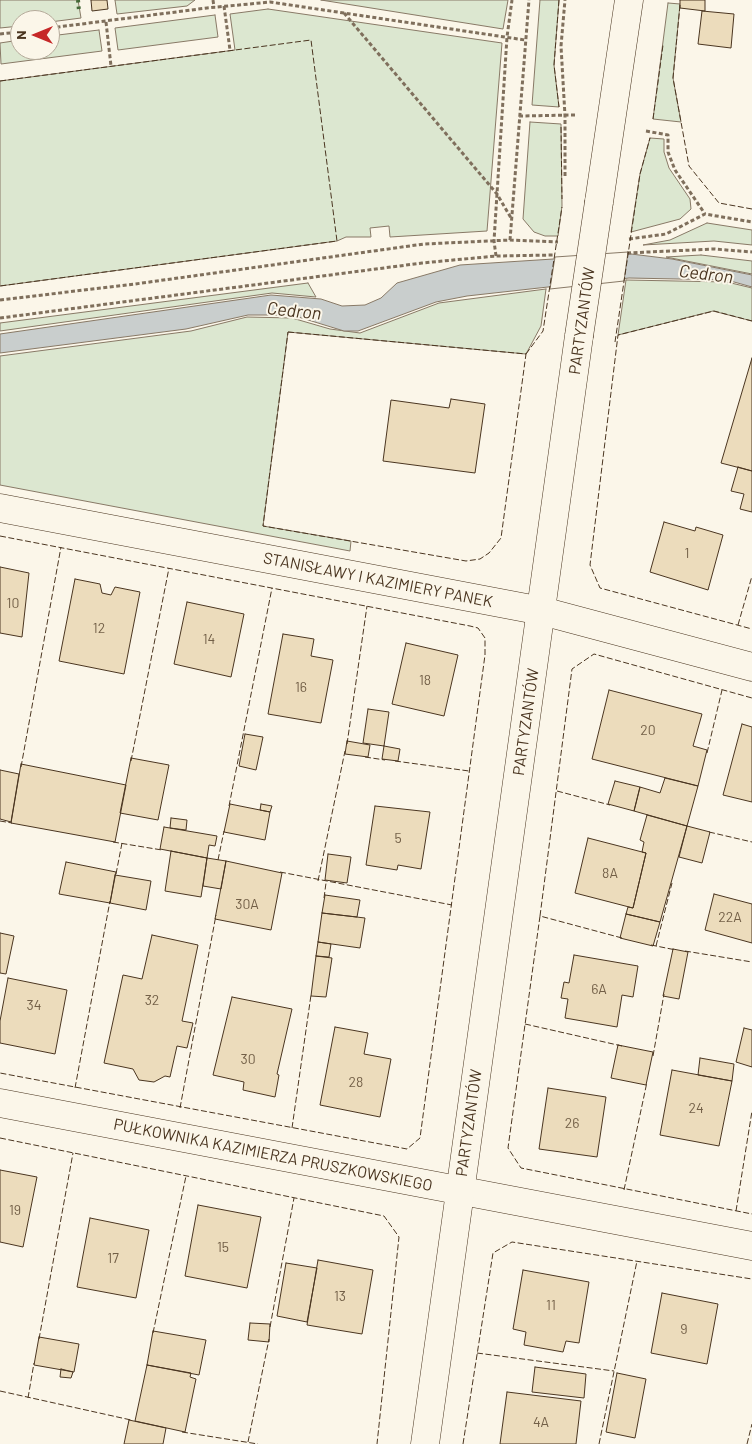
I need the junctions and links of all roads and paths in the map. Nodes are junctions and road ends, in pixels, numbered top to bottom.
1 (213, 0) edge
2 (512, 0) edge
3 (529, 0) edge
4 (565, 0) edge
5 (629, 0) edge
6 (224, 6) junction
7 (214, 7) junction
8 (344, 13) junction
9 (106, 22) junction
10 (60, 27) edge
11 (508, 37) junction
12 (526, 40) junction
13 (230, 50) dead end
14 (111, 66) dead end
15 (576, 115) dead end
16 (518, 116) junction
17 (565, 116) junction
18 (642, 130) dead end
19 (565, 183) dead end
20 (497, 194) junction
21 (511, 218) junction
22 (752, 222) edge
23 (494, 241) junction
24 (752, 252) edge
25 (621, 253) dead end
26 (564, 255) dead end
27 (496, 256) junction
28 (0, 300) edge
29 (0, 318) edge
30 (0, 508) edge
31 (542, 611) junction
32 (752, 667) edge
33 (0, 1103) edge
34 (460, 1191) junction
35 (752, 1246) edge
36 (425, 1444) edge

1 - 7 path
2 - 11 path
3 - 12 path
4 - 17 path
5 - 31 street, PARTYZANTÓW, bridge
6 - 7 path
6 - 8 path
6 - 13 path
7 - 9 path
8 - 11 path
8 - 20 path
9 - 10 path
9 - 14 path
11 - 12 path
11 - 20 path
12 - 16 path
15 - 17 path
16 - 17 path
16 - 21 path
17 - 19 path
18 - 22 path
20 - 21 path
20 - 23 path
21 - 23 path
23 - 27 path
23 - 28 path
24 - 25 path
26 - 27 path
27 - 29 path
30 - 31 street, STANISŁAWY I KAZIMIERY PANEK
31 - 32 street, STANISŁAWY I KAZIMIERY PANEK
31 - 34 street, PARTYZANTÓW
33 - 34 street, PUŁKOWNIKA KAZIMIERZA PRUSZKOWSKIEGO
34 - 35 street, PUŁKOWNIKA KAZIMIERZA PRUSZKOWSKIEGO
34 - 36 street, PARTYZANTÓW

